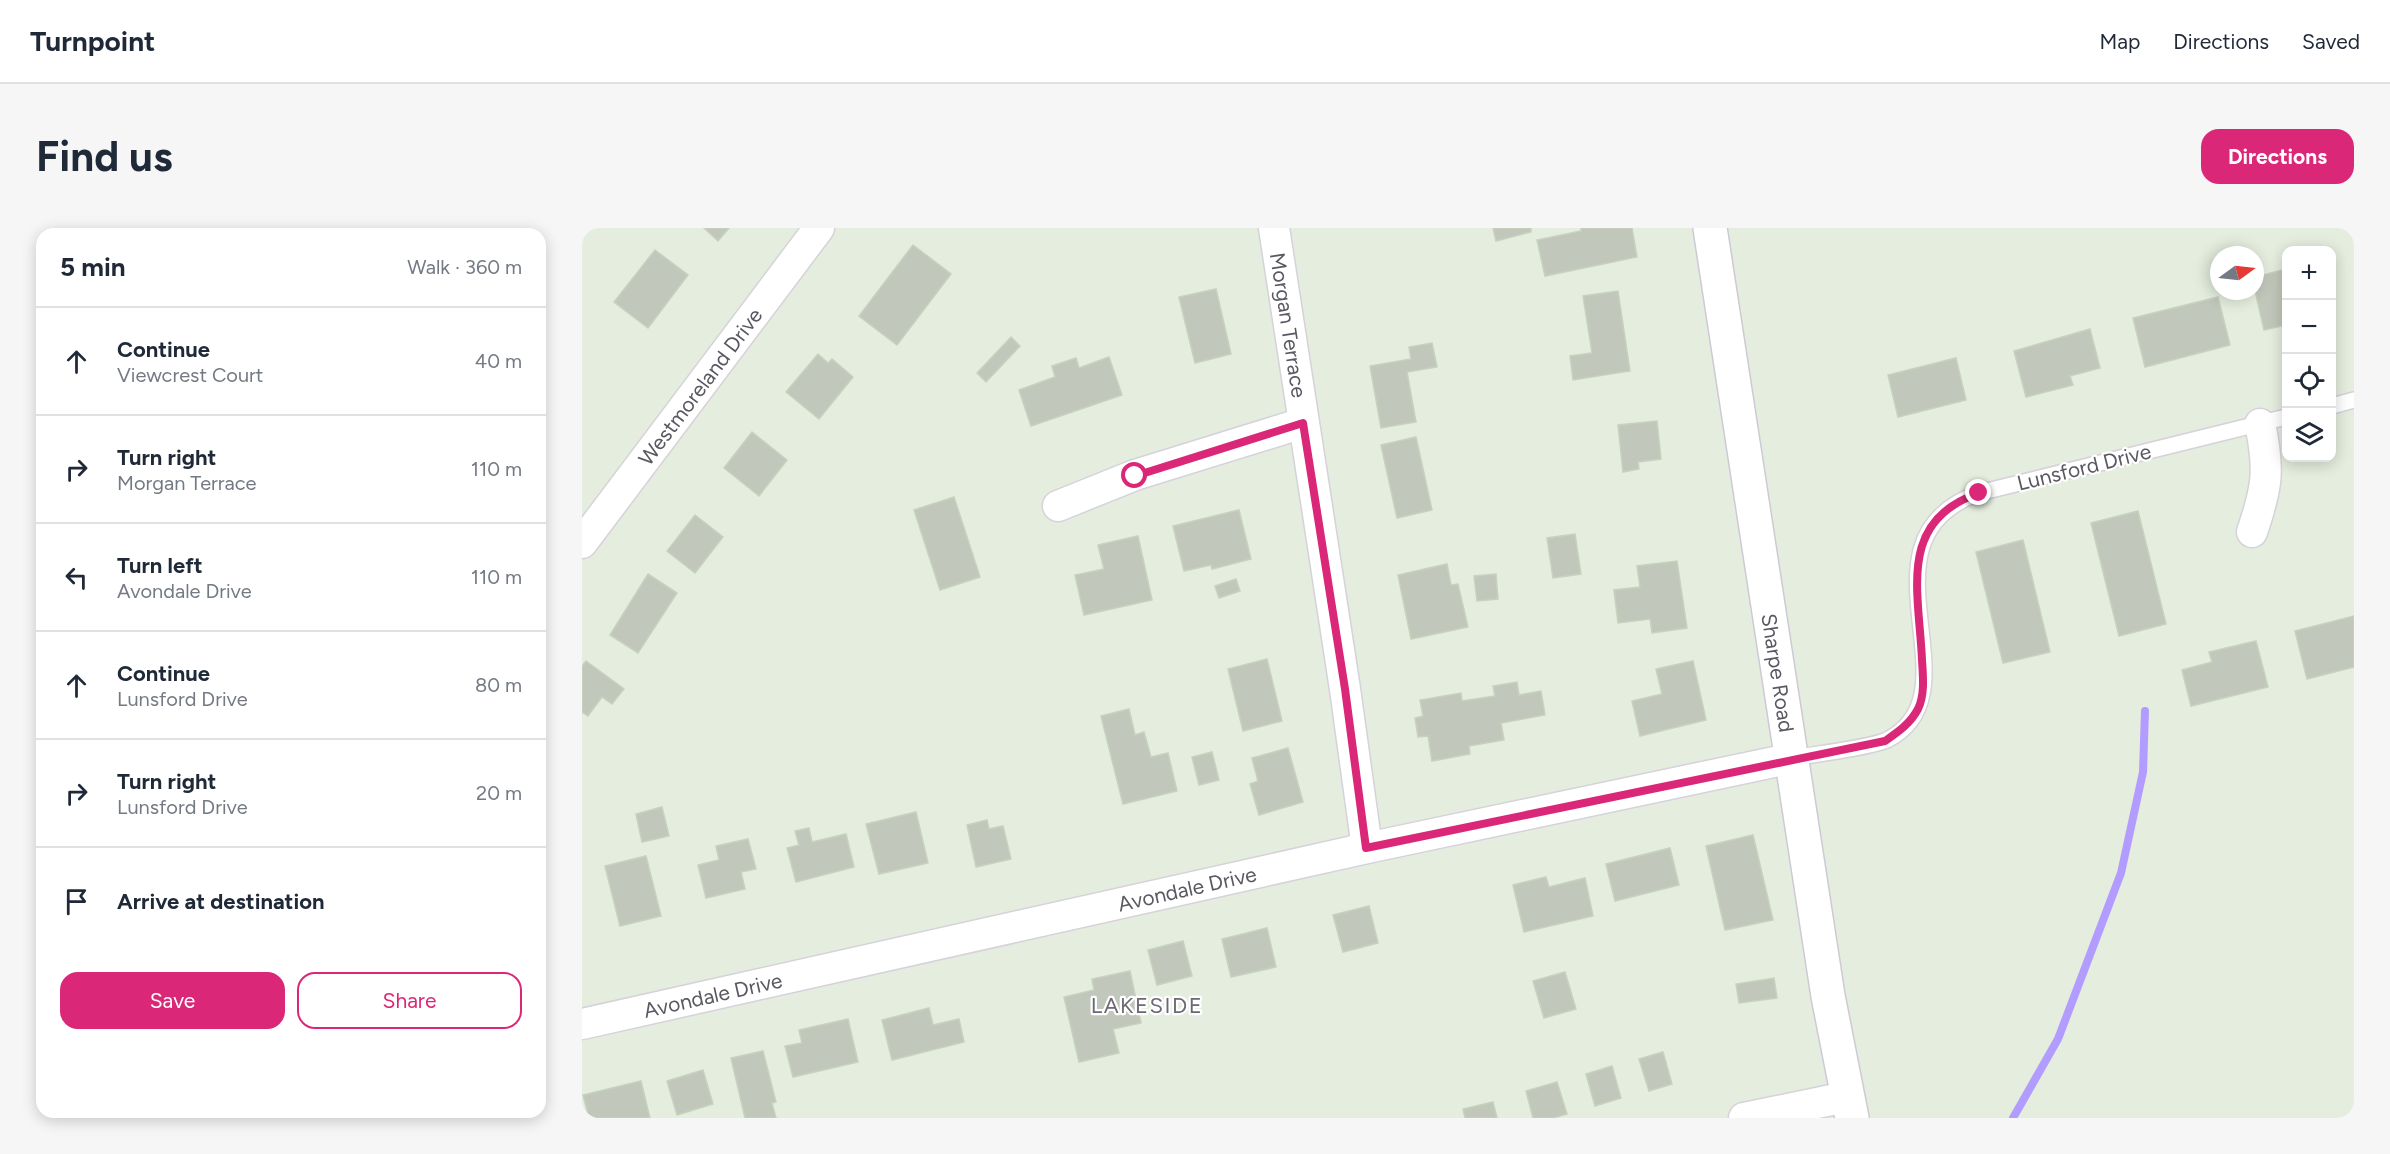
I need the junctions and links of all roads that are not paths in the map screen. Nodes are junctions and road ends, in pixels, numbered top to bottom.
1 (819, 228) edge
2 (1274, 228) edge
3 (1710, 228) edge
4 (2354, 400) edge
5 (2336, 405) edge
6 (2273, 420) edge
7 (1303, 423) junction
8 (1058, 506) dead end
9 (2252, 532) dead end
10 (582, 543) edge
11 (1793, 758) junction
12 (1366, 848) junction
13 (582, 1024) edge
14 (1849, 1107) edge
15 (1744, 1118) edge

1 - 10 street, Westmoreland Drive
2 - 7 street, Morgan Terrace
3 - 11 street, Sharpe Road
4 - 5 lane
6 - 9 street
6 - 11 lane, Lunsford Drive
7 - 8 street
7 - 12 street, Morgan Terrace
11 - 12 street, Avondale Drive
11 - 14 street, Sharpe Road
12 - 13 street, Avondale Drive
14 - 15 street

